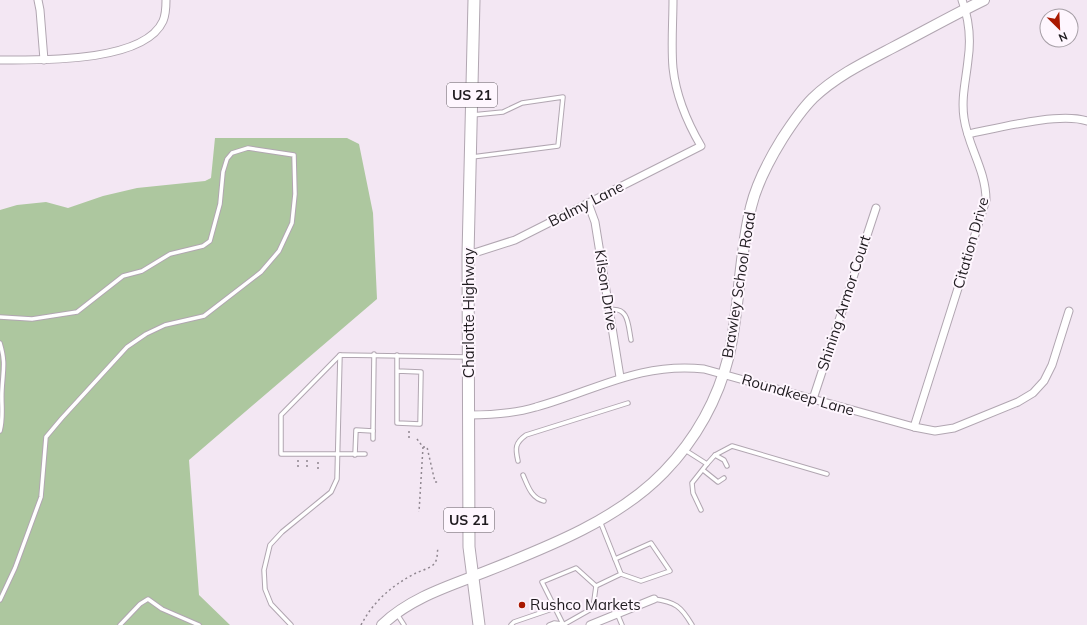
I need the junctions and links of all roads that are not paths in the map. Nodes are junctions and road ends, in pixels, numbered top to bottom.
1 (38, 0) edge
2 (166, 0) edge
3 (474, 0) edge
4 (673, 0) edge
5 (984, 0) edge
6 (964, 5) edge
7 (0, 60) edge
8 (44, 60) junction
9 (471, 115) junction
10 (1087, 121) edge
11 (968, 134) junction
12 (470, 158) junction
13 (588, 203) junction
14 (876, 208) dead end
15 (468, 255) junction
16 (609, 310) junction
17 (1069, 311) dead end
18 (0, 317) edge
19 (631, 340) dead end
20 (0, 343) edge
21 (374, 354) junction
22 (340, 355) junction
23 (397, 356) junction
24 (469, 357) junction
25 (397, 372) junction
26 (724, 374) junction
27 (620, 377) junction
28 (813, 399) junction
29 (628, 403) dead end
30 (469, 415) junction
31 (914, 427) junction
32 (0, 431) edge
33 (372, 431) junction
34 (373, 439) dead end
35 (684, 449) junction
36 (365, 454) dead end
37 (337, 455) junction
38 (355, 455) junction
39 (715, 455) junction
40 (518, 461) dead end
41 (707, 464) junction
42 (727, 466) dead end
43 (702, 470) junction
44 (827, 474) dead end
45 (523, 475) dead end
46 (724, 478) dead end
47 (544, 500) dead end
48 (701, 510) dead end
49 (600, 520) junction
50 (616, 559) junction
51 (621, 574) junction
52 (472, 577) junction
53 (596, 586) junction
54 (654, 599) joint
55 (0, 600) edge
56 (555, 608) junction
57 (396, 613) junction
58 (617, 613) junction
59 (120, 625) edge
60 (199, 625) edge
61 (291, 625) edge
62 (382, 625) edge
63 (404, 625) edge
64 (479, 625) edge
65 (511, 625) edge
66 (549, 625) edge
67 (563, 625) edge
68 (590, 625) edge
69 (622, 625) edge
70 (692, 625) edge

1 - 8 street
2 - 8 street
3 - 9 main road, Charlotte Highway / US 21
4 - 13 street, Balmy Lane
5 - 6 main road, Brawley School Road
6 - 11 street, Citation Drive
6 - 26 main road, Brawley School Road
7 - 8 street
9 - 12 main road, Charlotte Highway / US 21
9 - 12 lane
10 - 11 street
11 - 31 street, Citation Drive
12 - 15 main road, Charlotte Highway / US 21
13 - 15 street, Balmy Lane
13 - 16 street, Kilson Drive
14 - 28 street, Shining Armor Court
15 - 24 main road, Charlotte Highway / US 21
16 - 19 lane
16 - 27 street, Kilson Drive
17 - 31 street, Roundkeep Lane
18 - 55 lane
20 - 32 lane
21 - 22 lane
21 - 23 lane
21 - 33 lane
22 - 37 lane
22 - 37 lane
23 - 24 lane
23 - 25 lane
24 - 30 main road, Charlotte Highway / US 21
25 - 25 lane
26 - 27 street, Roundkeep Lane
26 - 28 street, Roundkeep Lane
26 - 35 main road, Brawley School Road
27 - 30 street, Roundkeep Lane
28 - 31 street, Roundkeep Lane
29 - 40 lane
30 - 52 main road, Charlotte Highway / US 21
33 - 34 lane
33 - 38 lane
35 - 41 lane
35 - 49 main road, Brawley School Road
36 - 38 lane
37 - 38 lane
37 - 61 lane
39 - 41 lane
39 - 42 lane
39 - 44 lane
41 - 43 lane
43 - 46 lane
43 - 48 lane
45 - 47 lane
49 - 50 lane
49 - 52 main road, Brawley School Road
50 - 51 lane
50 - 51 lane
51 - 53 lane
52 - 57 main road, Brawley School Road
52 - 64 main road, Charlotte Highway / US 21
53 - 56 lane
53 - 67 lane
54 - 58 street
54 - 70 lane
56 - 65 lane
56 - 67 lane
57 - 62 main road, Brawley School Road
57 - 63 lane
58 - 68 street
58 - 69 lane
59 - 60 lane
66 - 67 lane

